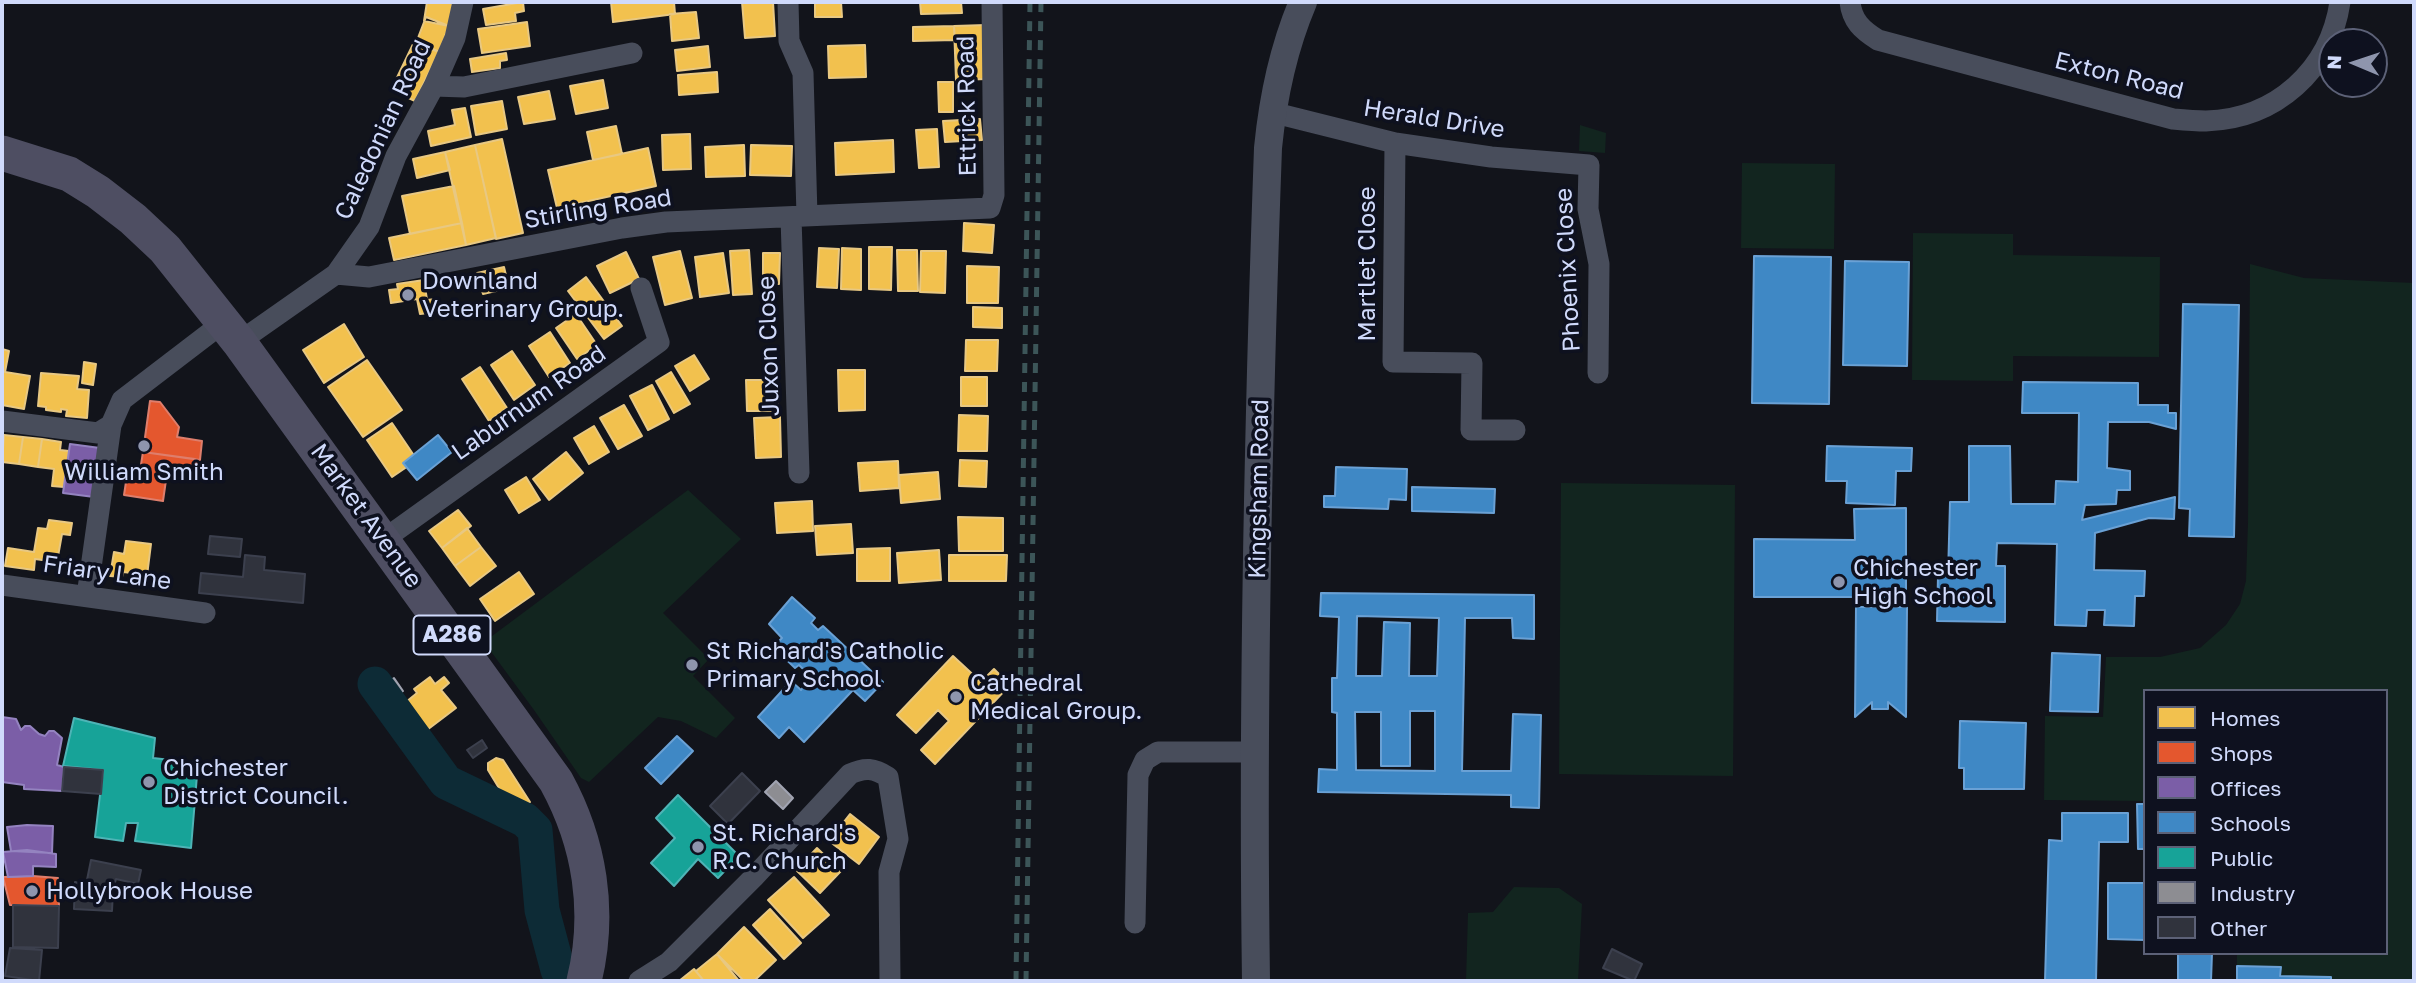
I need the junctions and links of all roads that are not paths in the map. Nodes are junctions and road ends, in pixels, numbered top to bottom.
1 (463, 2) edge
2 (788, 2) edge
3 (992, 2) edge
4 (1303, 2) edge
5 (1850, 2) edge
6 (2340, 2) edge
7 (632, 53) dead end
8 (435, 86) junction
9 (1271, 112) junction
10 (1395, 143) junction
11 (2, 153) edge
12 (1590, 165) joint
13 (990, 208) joint
14 (799, 216) junction
15 (336, 274) junction
16 (641, 288) dead end
17 (232, 332) junction
18 (1598, 373) dead end
19 (2, 421) edge
20 (111, 425) junction
21 (1515, 430) dead end
22 (799, 473) dead end
23 (383, 540) junction
24 (2, 585) edge
25 (87, 596) junction
26 (205, 613) dead end
27 (1254, 752) junction
28 (1135, 923) dead end
29 (584, 981) edge
30 (639, 981) edge
31 (890, 981) edge
32 (1255, 981) edge

1 - 8 street, Caledonian Road
2 - 14 street, Juxon Close
3 - 13 street, Ettrick Road
4 - 9 street, Kingsham Road
5 - 6 street, Exton Road
7 - 8 street
8 - 15 street, Caledonian Road
9 - 10 street, Herald Drive
9 - 27 street, Kingsham Road
10 - 12 street, Herald Drive
10 - 21 street, Martlet Close
11 - 17 main road, A286
12 - 18 street, Phoenix Close
13 - 14 street, Stirling Road
14 - 15 street, Stirling Road
14 - 22 street, Juxon Close
15 - 17 street
16 - 23 street, Laburnum Road
17 - 20 street
17 - 23 main road, Market Avenue / A286
19 - 20 street
20 - 25 street
23 - 29 main road, Market Avenue / A286
24 - 25 street, Friary Lane
25 - 26 street, Friary Lane
27 - 28 street
27 - 32 street, Kingsham Road
30 - 31 street

